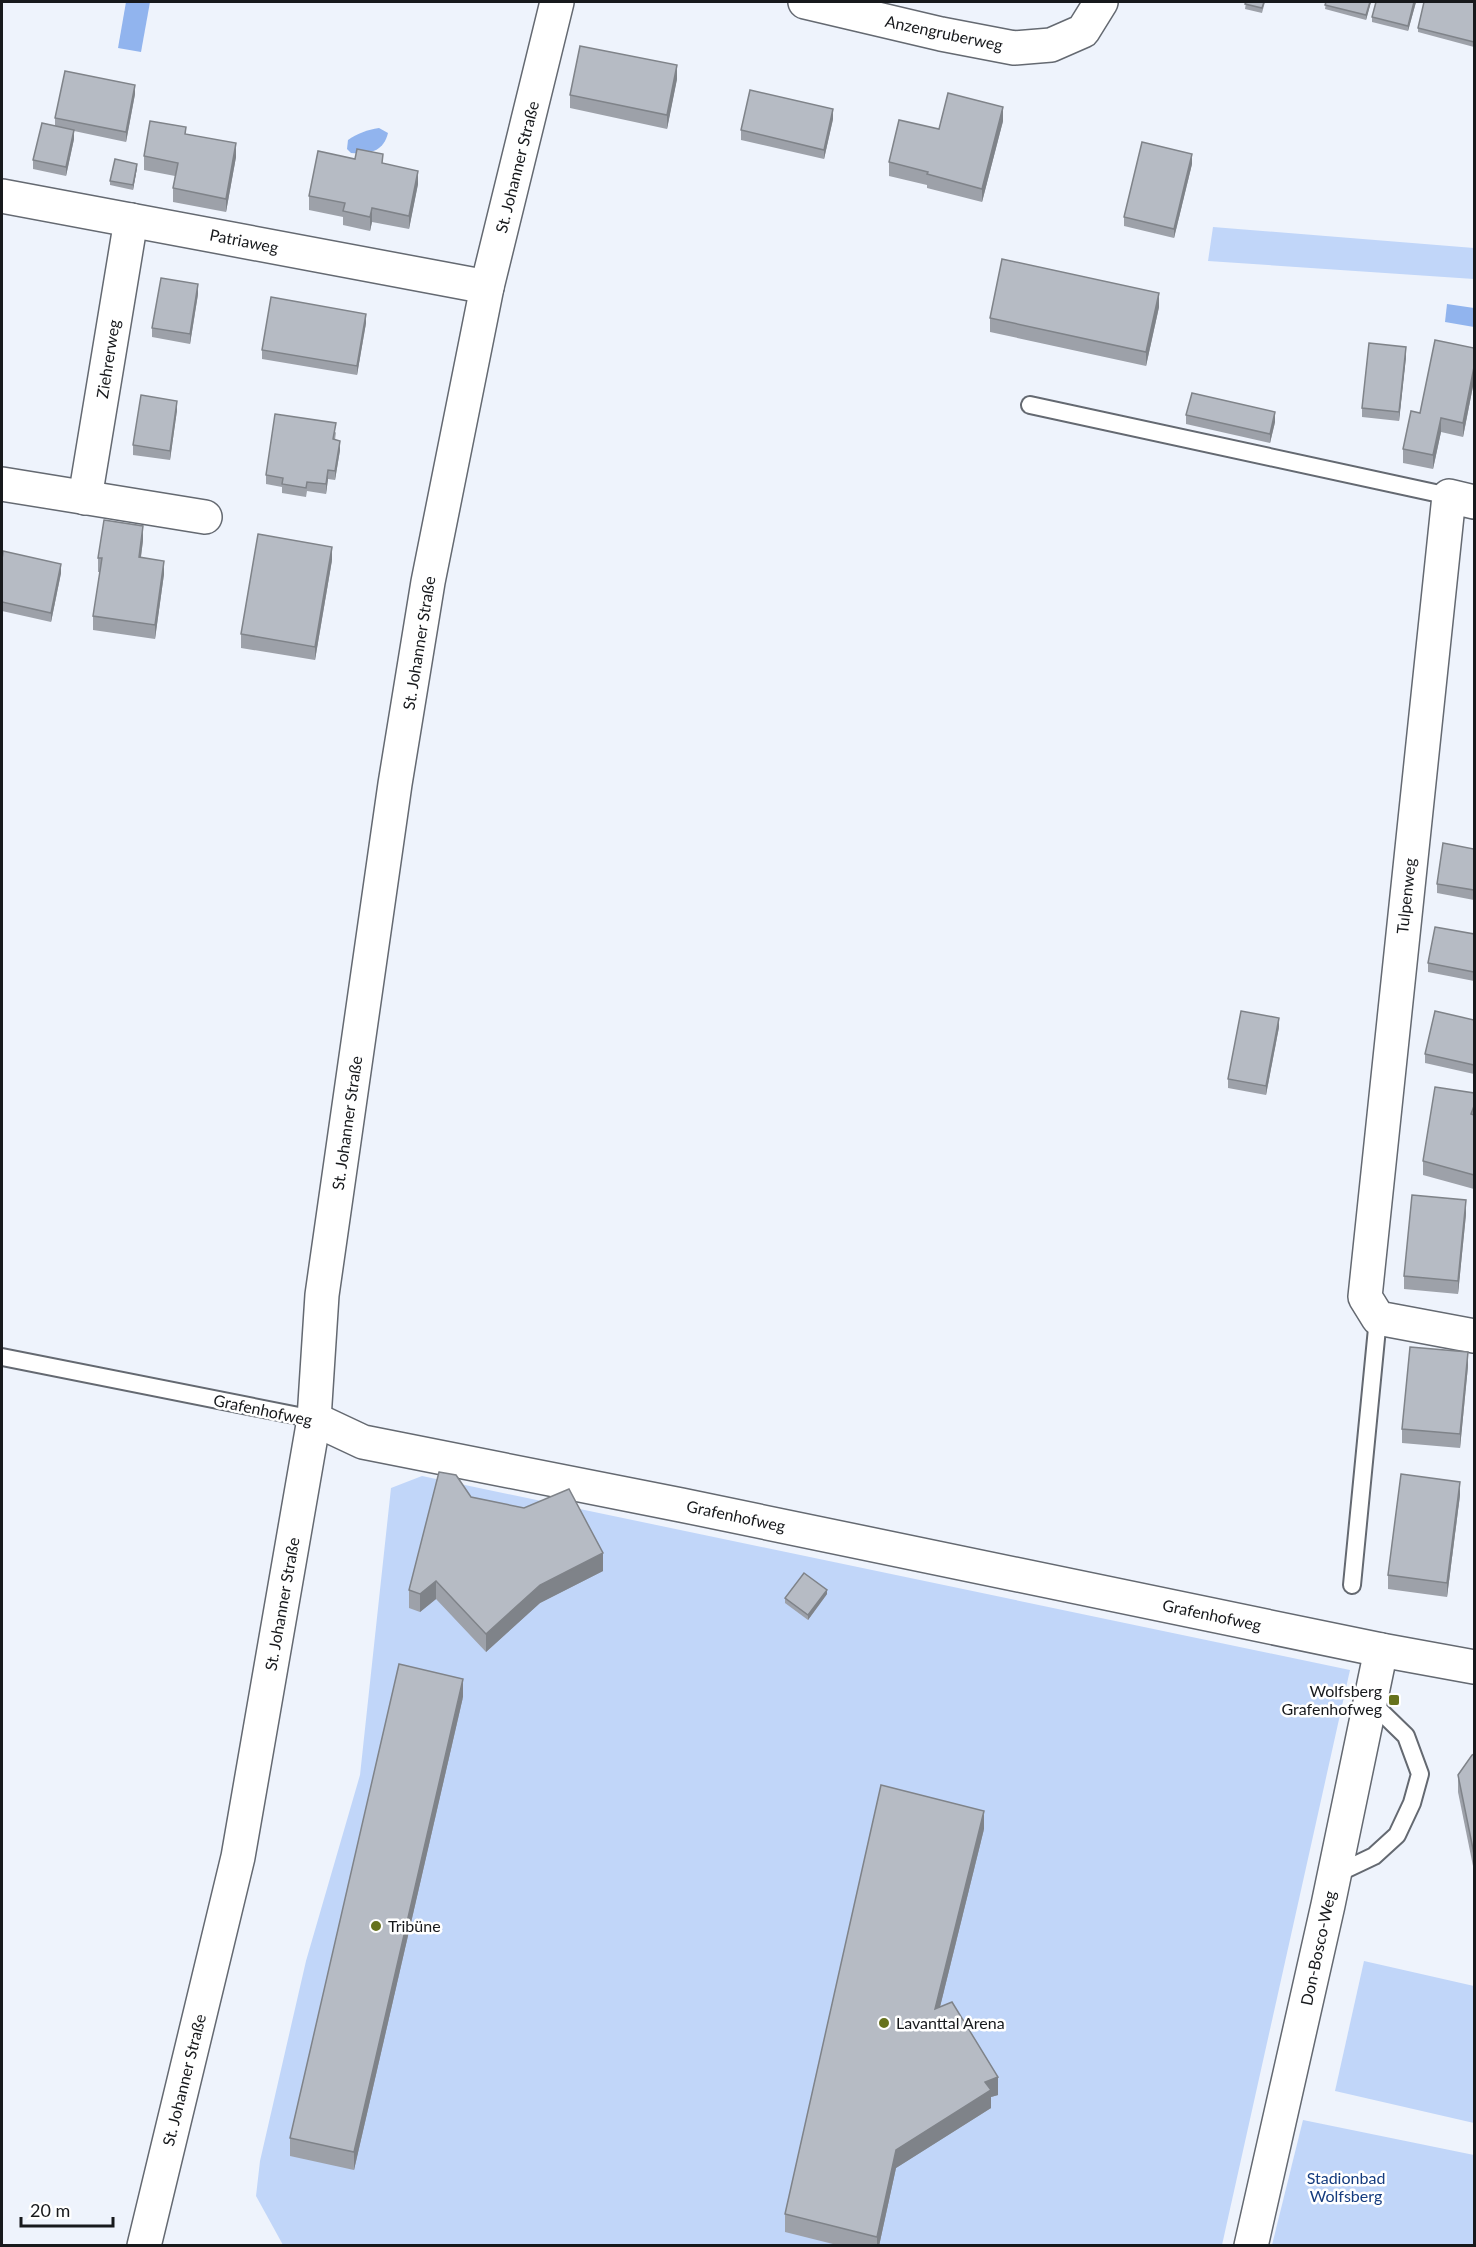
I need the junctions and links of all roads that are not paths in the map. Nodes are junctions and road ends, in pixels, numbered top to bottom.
1 (557, 2) edge
2 (805, 2) edge
3 (1101, 2) edge
4 (2, 196) edge
5 (131, 220) junction
6 (487, 287) junction
7 (1030, 405) dead end
8 (2, 484) edge
9 (85, 498) junction
10 (1462, 499) edge
11 (206, 518) dead end
12 (1378, 1318) junction
13 (1474, 1336) edge
14 (2, 1357) edge
15 (314, 1419) junction
16 (1352, 1585) dead end
17 (1381, 1650) junction
18 (1474, 1667) edge
19 (1370, 1701) junction
20 (1334, 1875) junction
21 (144, 2246) edge
22 (1251, 2246) edge

1 - 6 street, St. Johanner Straße
2 - 3 street, Anzengruberweg
4 - 5 street, Patriaweg
5 - 6 street, Patriaweg
5 - 9 street, Ziehrerweg
6 - 15 street, St. Johanner Straße
7 - 10 lane
8 - 9 street
9 - 11 street
10 - 12 street, Tulpenweg
12 - 13 street
12 - 16 lane
14 - 15 lane, Grafenhofweg
15 - 17 street, Grafenhofweg
15 - 21 street, St. Johanner Straße
17 - 18 street, Grafenhofweg
17 - 19 street, Don-Bosco-Weg
19 - 20 street, Don-Bosco-Weg
19 - 20 lane
20 - 22 street, Don-Bosco-Weg

